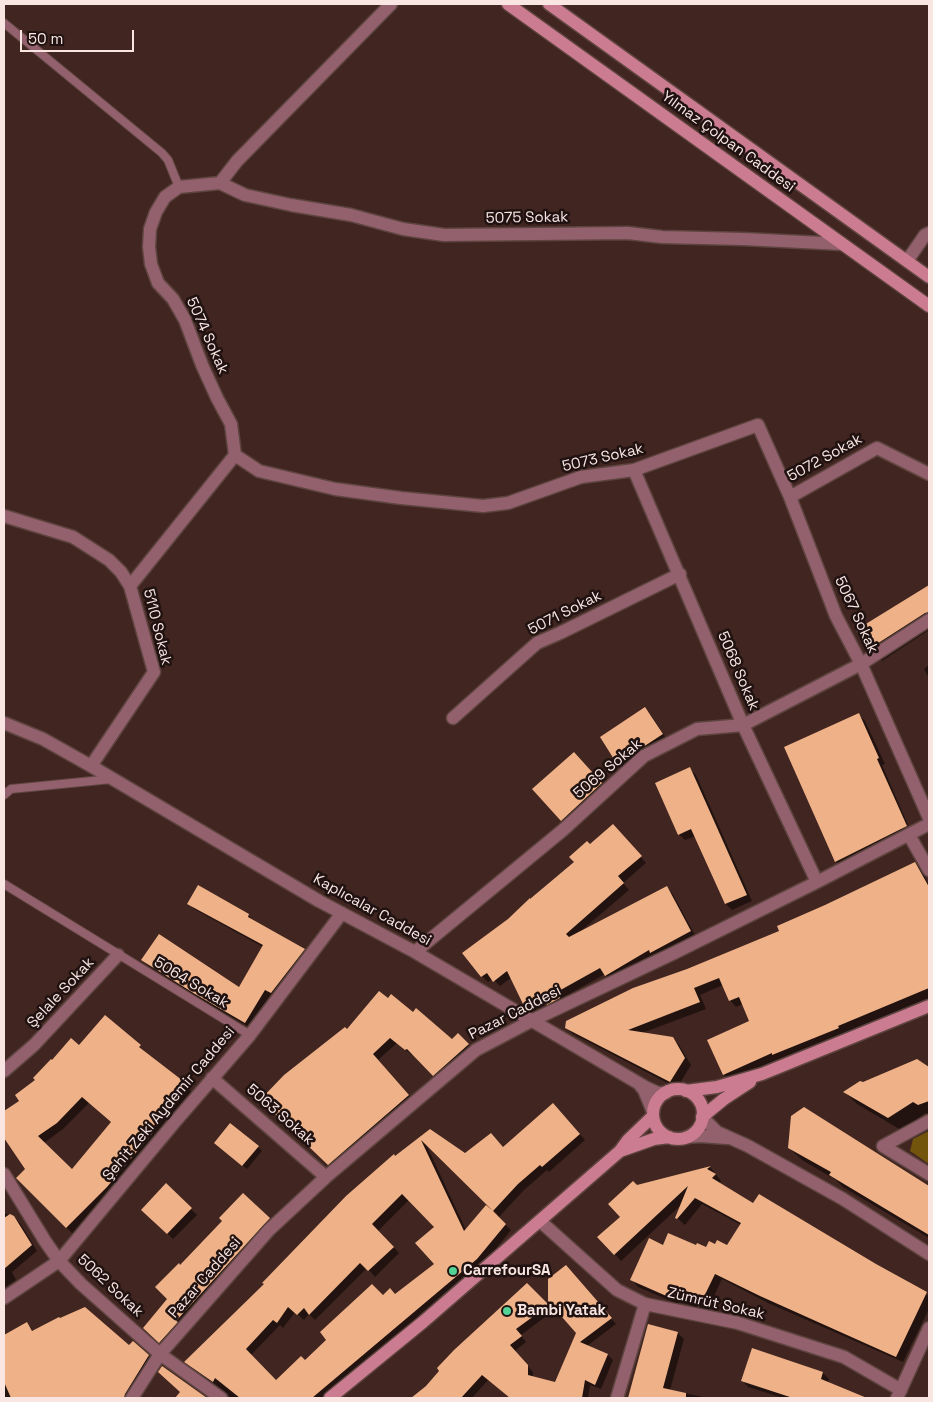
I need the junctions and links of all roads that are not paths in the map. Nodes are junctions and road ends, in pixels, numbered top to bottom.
1 (391, 4) edge
2 (508, 4) edge
3 (549, 4) edge
4 (4, 23) edge
5 (220, 183) junction
6 (179, 187) junction
7 (929, 233) edge
8 (842, 244) junction
9 (907, 261) junction
10 (929, 277) edge
11 (929, 306) edge
12 (758, 425) joint
13 (235, 455) junction
14 (634, 470) junction
15 (929, 474) edge
16 (790, 497) junction
17 (4, 516) edge
18 (680, 574) junction
19 (130, 586) junction
20 (929, 620) edge
21 (861, 664) junction
22 (453, 718) dead end
23 (4, 723) edge
24 (743, 725) junction
25 (91, 766) junction
26 (112, 778) junction
27 (4, 795) edge
28 (929, 818) edge
29 (929, 824) edge
30 (909, 836) junction
31 (929, 870) edge
32 (817, 882) junction
33 (4, 884) edge
34 (342, 913) junction
35 (415, 952) junction
36 (118, 955) junction
37 (929, 1006) edge
38 (533, 1020) junction
39 (250, 1035) junction
40 (4, 1071) edge
41 (762, 1074) junction
42 (212, 1078) junction
43 (637, 1082) junction
44 (686, 1091) junction
45 (666, 1093) junction
46 (653, 1114) junction
47 (702, 1117) junction
48 (929, 1121) edge
49 (687, 1137) junction
50 (668, 1138) junction
51 (732, 1138) junction
52 (620, 1151) junction
53 (4, 1174) edge
54 (929, 1174) edge
55 (326, 1177) junction
56 (540, 1220) junction
57 (929, 1254) edge
58 (59, 1261) junction
59 (4, 1298) edge
60 (645, 1304) junction
61 (929, 1328) edge
62 (160, 1354) junction
63 (899, 1394) edge
64 (132, 1398) edge
65 (221, 1398) edge
66 (330, 1398) edge
67 (617, 1398) edge

1 - 5 street
2 - 8 main road, Yılmaz Çolpan Caddesi
3 - 9 main road, Yılmaz Çolpan Caddesi
4 - 6 lane
5 - 6 street
5 - 8 street, 5075 Sokak
6 - 13 street, 5074 Sokak
7 - 9 street
8 - 11 main road, Yılmaz Çolpan Caddesi
9 - 10 main road, Yılmaz Çolpan Caddesi
12 - 14 street, 5073 Sokak
12 - 16 street, 5067 Sokak
13 - 14 street, 5073 Sokak
13 - 19 street, 5110 Sokak
14 - 18 street, 5068 Sokak
15 - 16 street, 5072 Sokak
16 - 21 street, 5067 Sokak
17 - 19 street
18 - 22 street, 5071 Sokak
18 - 24 street, 5068 Sokak
19 - 25 street, 5110 Sokak
20 - 21 street, 5069 Sokak
21 - 24 street, 5069 Sokak
21 - 28 street, 5067 Sokak
23 - 25 street, Kaplıcalar Caddesi
24 - 32 street, 5068 Sokak
24 - 35 street, 5069 Sokak
25 - 26 street, Kaplıcalar Caddesi
26 - 27 lane
26 - 34 street, Kaplıcalar Caddesi
29 - 30 street, Pazar Caddesi
30 - 31 street
30 - 32 street, Pazar Caddesi
32 - 38 street, Pazar Caddesi
33 - 36 lane, 5064 Sokak
34 - 35 street, Kaplıcalar Caddesi
34 - 39 street, Şehit Zeki Aydemir Caddesi
35 - 38 street, Kaplıcalar Caddesi
36 - 39 lane, 5064 Sokak
36 - 40 street, Şelale Sokak
37 - 41 main road
38 - 43 street, Kaplıcalar Caddesi
38 - 55 street, Pazar Caddesi
39 - 42 street, Şehit Zeki Aydemir Caddesi
41 - 44 main road
41 - 47 main road
42 - 55 street, 5063 Sokak
42 - 58 street, Şehit Zeki Aydemir Caddesi
43 - 45 street, Kaplıcalar Caddesi
43 - 46 street
44 - 45 main road
44 - 47 main road
45 - 46 main road
46 - 50 main road
46 - 52 main road
47 - 49 main road
47 - 51 street
48 - 54 street
49 - 50 main road
49 - 51 street
50 - 52 main road
51 - 57 street
52 - 56 main road
53 - 58 street, 5062 Sokak
55 - 62 street, Pazar Caddesi
56 - 60 street, Zümrüt Sokak
56 - 66 main road
58 - 59 street, Şehit Zeki Aydemir Caddesi
58 - 62 street, 5062 Sokak
60 - 63 street, Zümrüt Sokak
60 - 67 street
61 - 63 street
62 - 64 street, Pazar Caddesi
62 - 65 street, 5062 Sokak

